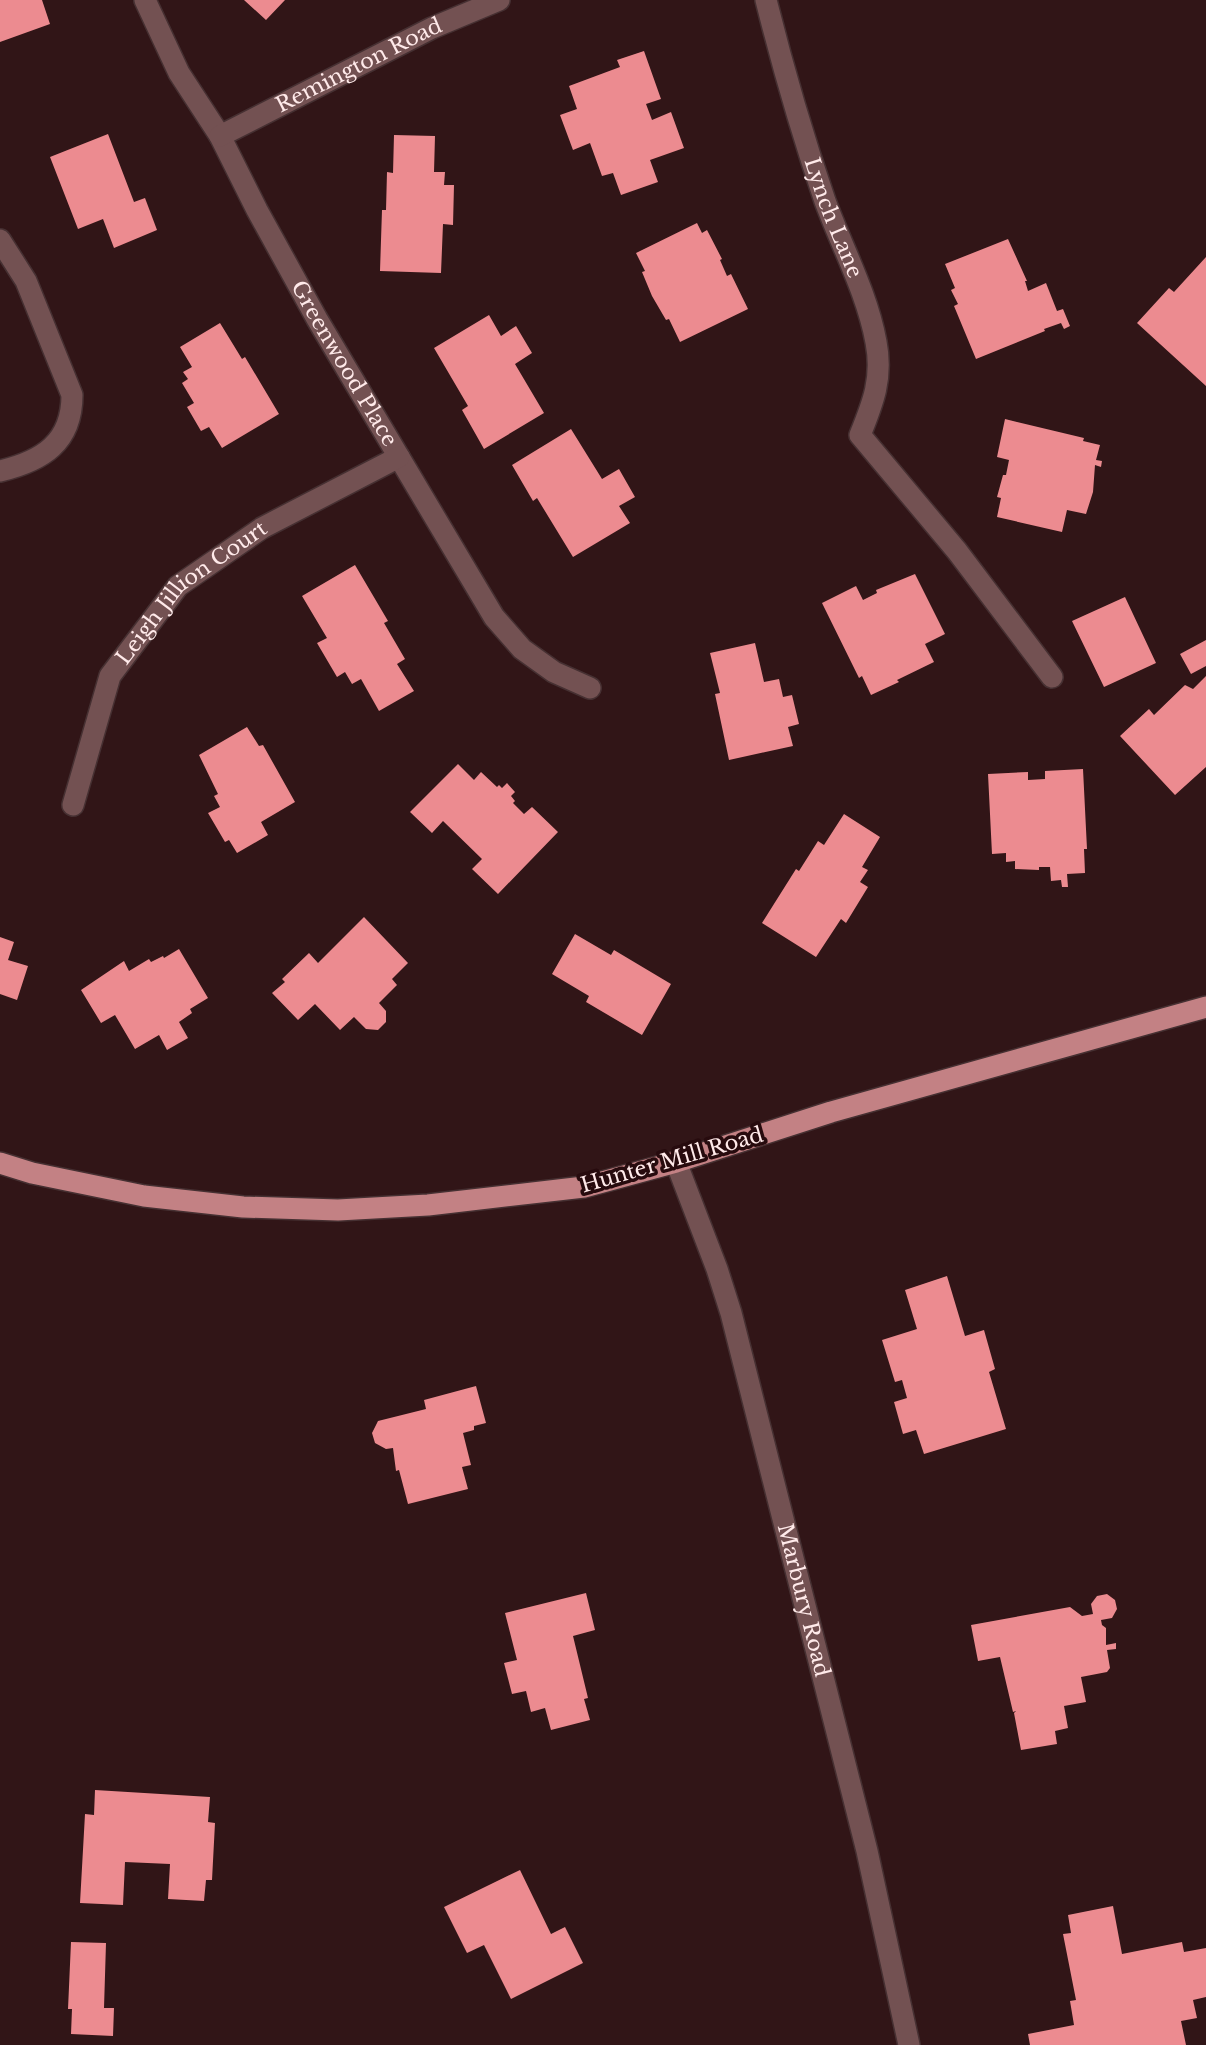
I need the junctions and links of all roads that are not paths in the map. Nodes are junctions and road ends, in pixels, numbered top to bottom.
1 (145, 0) edge
2 (499, 0) edge
3 (766, 0) edge
4 (220, 136) junction
5 (0, 240) edge
6 (399, 457) junction
7 (0, 471) edge
8 (1052, 677) dead end
9 (590, 688) dead end
10 (73, 805) dead end
11 (1206, 1007) edge
12 (676, 1162) junction
13 (0, 1163) edge
14 (909, 2045) edge

1 - 4 street, Greenwood Place
2 - 4 street, Remington Road
3 - 8 street, Lynch Lane
4 - 6 street, Greenwood Place
5 - 7 street
6 - 9 street, Greenwood Place
6 - 10 street, Leigh Jillion Court
11 - 12 main road, Hunter Mill Road
12 - 13 main road, Hunter Mill Road
12 - 14 street, Marbury Road

